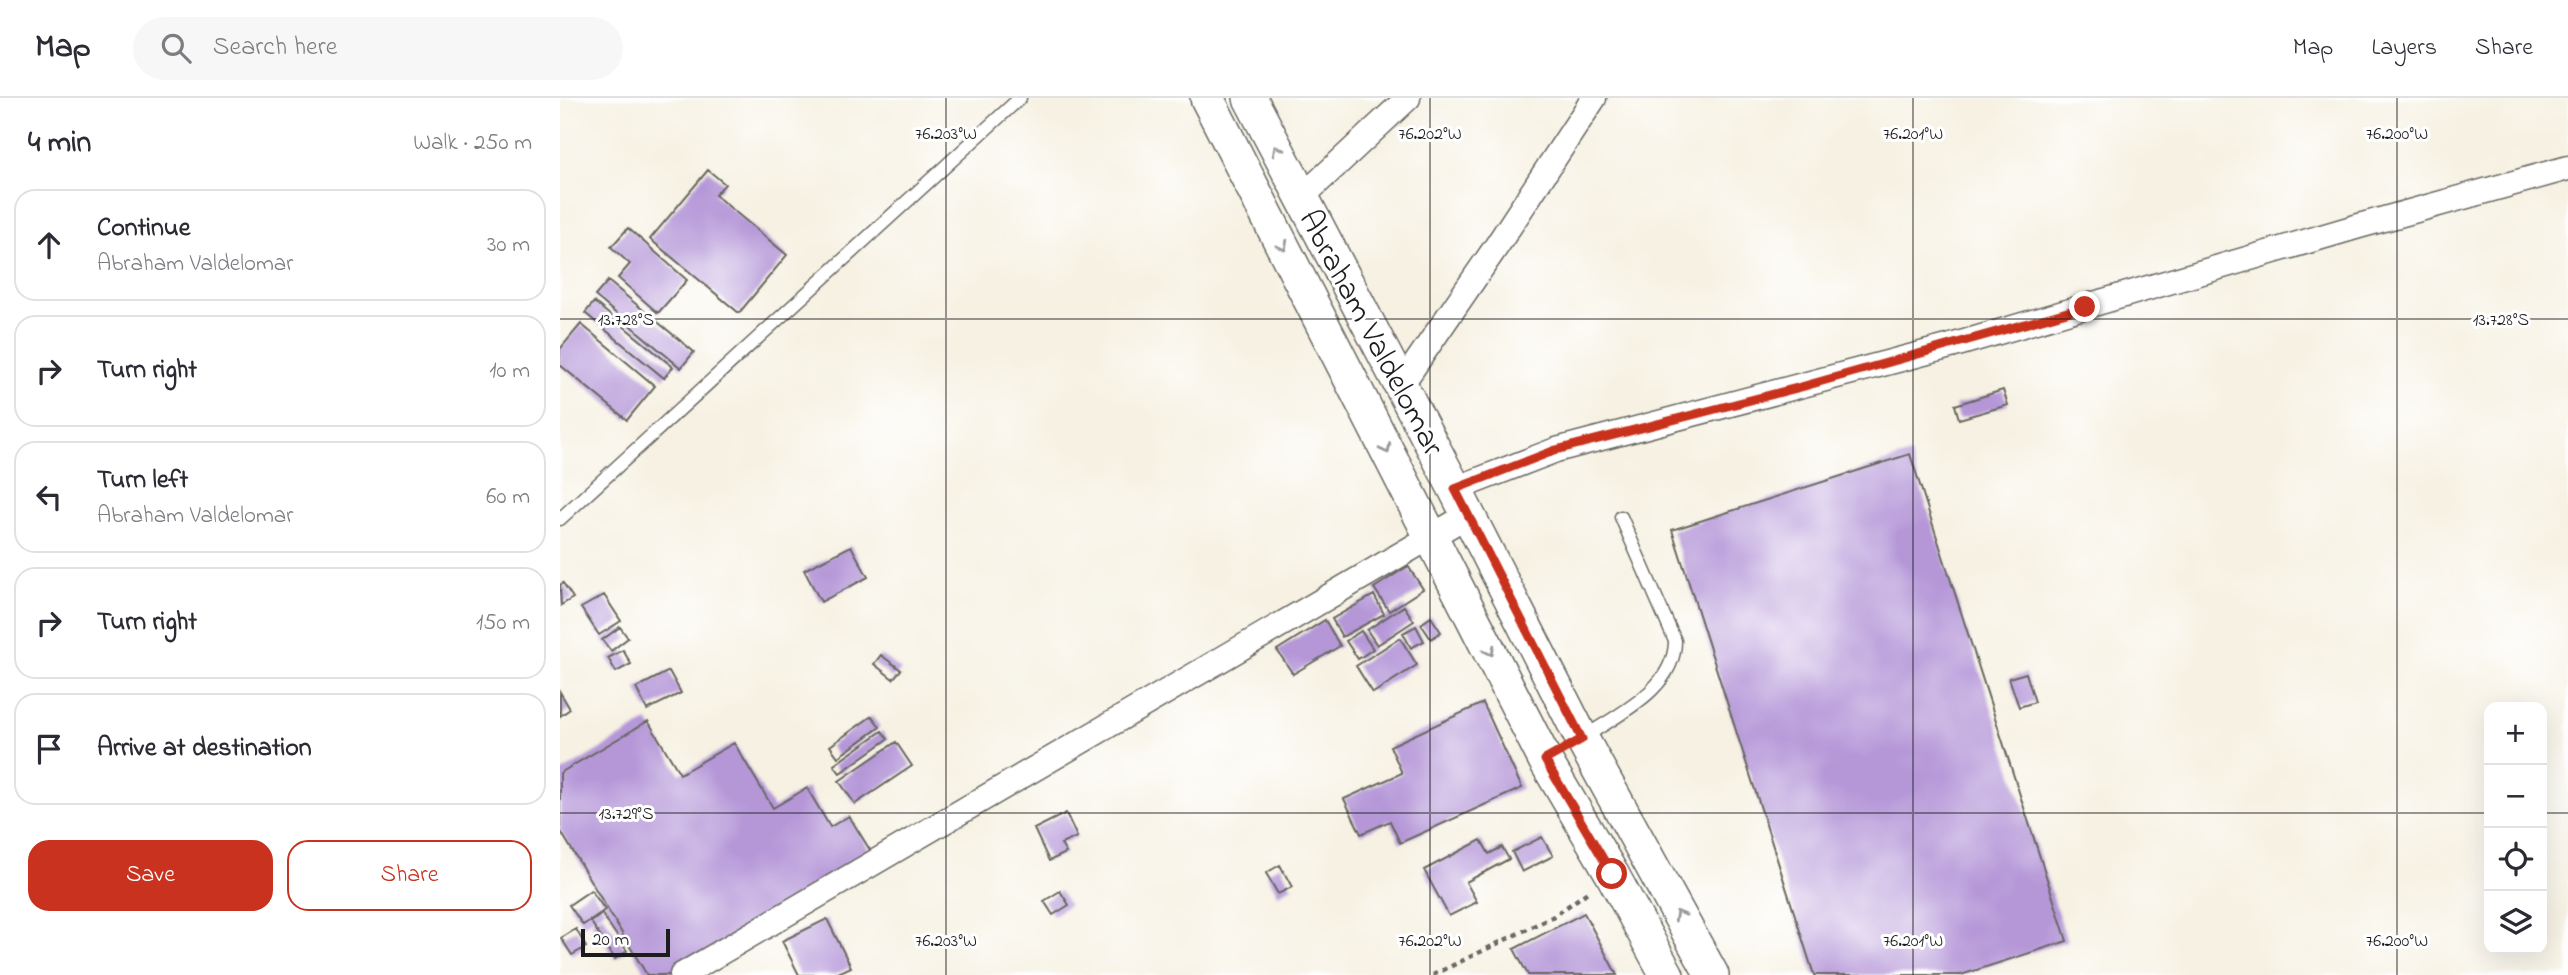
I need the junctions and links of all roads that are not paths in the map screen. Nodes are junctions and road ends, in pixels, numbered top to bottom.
1 (1020, 98) edge
2 (1208, 98) edge
3 (1250, 98) edge
4 (1408, 98) edge
5 (1594, 98) edge
6 (2568, 168) edge
7 (1302, 197) junction
8 (1401, 385) junction
9 (1462, 502) junction
10 (1621, 517) dead end
11 (560, 519) edge
12 (1431, 536) junction
13 (1582, 739) junction
14 (1545, 760) junction
15 (682, 975) edge
16 (1667, 975) edge
17 (1712, 975) edge

1 - 11 lane
2 -> 12 main road, Abraham Valdelomar
7 -> 3 main road, Abraham Valdelomar
4 - 7 street
5 - 8 street
6 - 9 street
7 - 8 main road, Abraham Valdelomar
8 - 9 main road, Abraham Valdelomar
9 - 12 street
9 - 13 main road, Abraham Valdelomar
10 - 13 lane
12 -> 14 main road, Abraham Valdelomar
12 - 15 street
13 - 14 main road
17 -> 13 main road, Abraham Valdelomar
14 - 16 main road, Abraham Valdelomar

